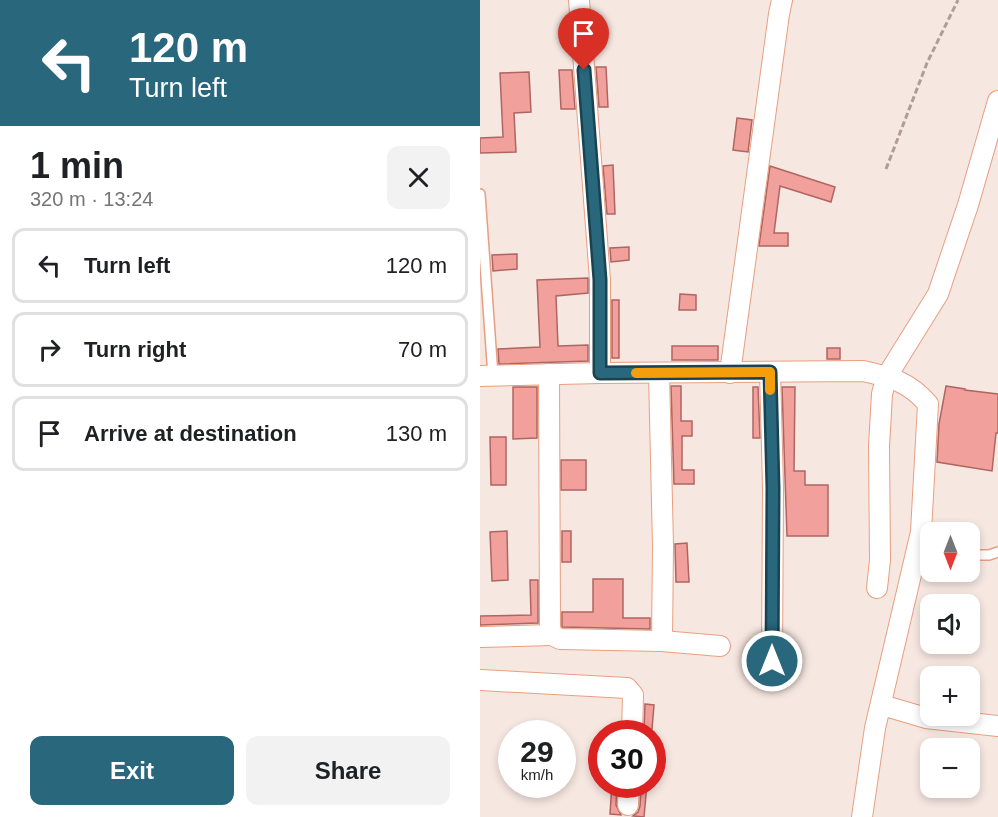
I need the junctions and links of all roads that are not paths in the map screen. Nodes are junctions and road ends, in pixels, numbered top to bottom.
1 (579, 0) edge
2 (782, 0) edge
3 (998, 102) edge
4 (480, 194) edge
5 (770, 372) junction
6 (600, 373) junction
7 (730, 373) junction
8 (549, 374) junction
9 (659, 374) junction
10 (486, 376) edge
11 (887, 376) junction
12 (922, 522) edge
13 (998, 552) edge
14 (980, 555) edge
15 (920, 562) edge
16 (877, 588) dead end
17 (552, 635) junction
18 (480, 637) edge
19 (662, 641) junction
20 (720, 646) dead end
21 (772, 661) dead end
22 (480, 680) edge
23 (882, 705) junction
24 (632, 720) edge
25 (998, 726) edge
26 (628, 798) edge
27 (628, 805) dead end
28 (862, 817) edge

1 - 6 street
2 - 7 street
3 - 11 street
4 - 10 lane
5 - 7 street
5 - 11 street
5 - 21 street
6 - 8 street
6 - 9 street
7 - 9 street
8 - 10 street
8 - 17 street
9 - 19 street
11 - 12 street
11 - 16 street
13 - 14 lane
15 - 23 street
17 - 18 street
17 - 19 street
19 - 20 street
22 - 24 street
23 - 25 street
23 - 28 street
26 - 27 street

